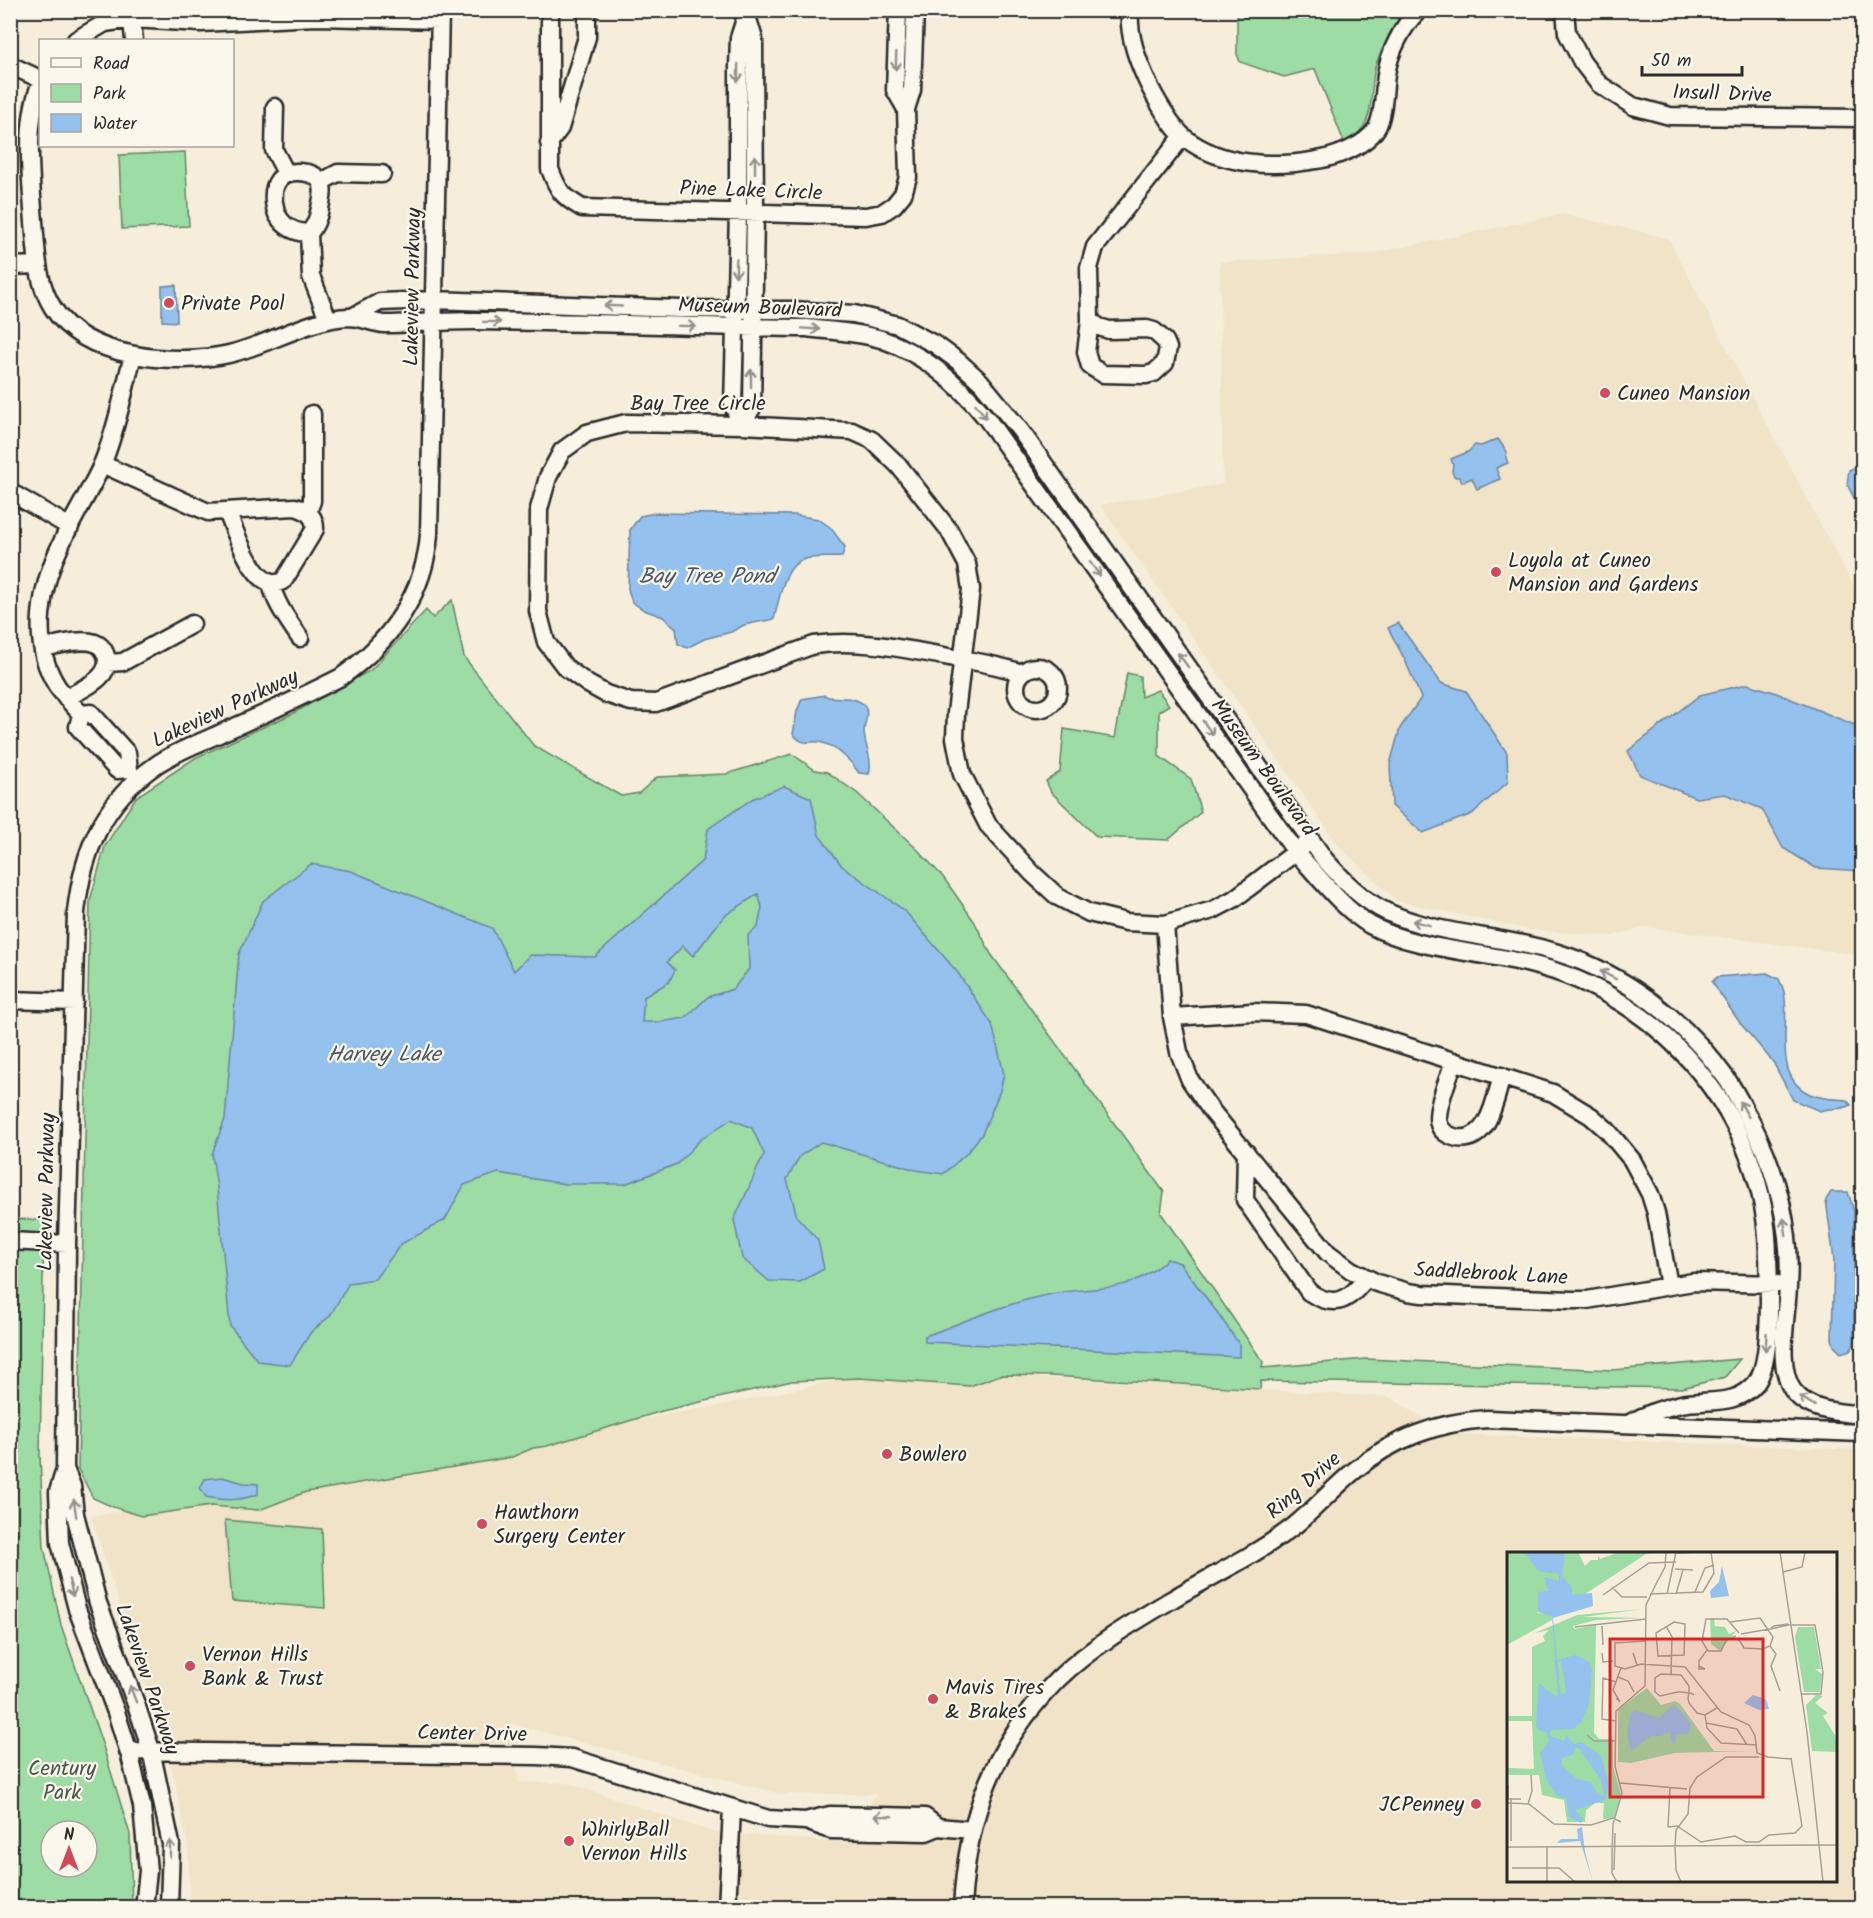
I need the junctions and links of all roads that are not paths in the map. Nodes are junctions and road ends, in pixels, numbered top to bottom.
1 (550, 10) edge
2 (587, 10) edge
3 (898, 10) edge
4 (915, 10) edge
5 (1130, 10) edge
6 (1419, 10) edge
7 (1565, 10) edge
8 (748, 13) edge
9 (316, 14) edge
10 (132, 15) edge
11 (440, 15) edge
12 (79, 39) edge
13 (134, 39) edge
14 (10, 65) edge
15 (39, 79) edge
16 (39, 90) edge
17 (275, 107) dead end
18 (906, 109) junction
19 (1863, 118) edge
20 (1183, 136) junction
21 (549, 143) junction
22 (286, 173) junction
23 (382, 174) dead end
24 (321, 182) junction
25 (746, 212) junction
26 (309, 233) junction
27 (38, 265) junction
28 (10, 266) edge
29 (434, 300) junction
30 (734, 310) junction
31 (753, 310) junction
32 (352, 317) junction
33 (328, 319) junction
34 (1090, 321) junction
35 (433, 323) junction
36 (735, 327) junction
37 (753, 328) junction
38 (133, 355) junction
39 (312, 414) dead end
40 (742, 425) junction
41 (102, 464) junction
42 (10, 492) edge
43 (227, 512) junction
44 (308, 512) junction
45 (70, 527) junction
46 (271, 584) junction
47 (192, 624) dead end
48 (300, 638) dead end
49 (43, 648) junction
50 (962, 659) junction
51 (107, 663) junction
52 (1022, 674) dead end
53 (66, 698) junction
54 (134, 774) junction
55 (1311, 841) junction
56 (1296, 852) junction
57 (1165, 924) junction
58 (10, 1000) edge
59 (74, 1002) junction
60 (1172, 1017) junction
61 (1454, 1061) junction
62 (1502, 1076) junction
63 (1246, 1152) junction
64 (10, 1241) edge
65 (67, 1244) junction
66 (1366, 1278) junction
67 (1769, 1284) junction
68 (1788, 1285) junction
69 (1669, 1286) junction
70 (1863, 1415) edge
71 (1629, 1424) junction
72 (1863, 1432) edge
73 (65, 1469) junction
74 (151, 1750) junction
75 (128, 1751) junction
76 (732, 1809) junction
77 (972, 1830) junction
78 (144, 1908) edge
79 (169, 1908) edge
80 (727, 1908) edge
81 (962, 1908) edge

1 - 21 street, Pine Lake Circle
2 - 21 street
3 -> 18 street, Pine Lake Circle
4 - 18 street, Pine Lake Circle
5 - 20 street
6 - 20 street
7 - 19 street, Insull Drive
8 - 25 street
9 - 10 street
9 - 11 street
10 - 12 street
10 - 13 street
11 - 29 street, Lakeview Parkway
14 - 15 street
16 - 27 street
17 - 22 street
18 - 25 street, Pine Lake Circle
20 - 34 street
21 - 25 street, Pine Lake Circle
22 - 24 street
22 - 26 street
23 - 24 street
24 - 26 street
25 -> 30 street
25 - 31 street
26 - 33 street
27 - 28 street
27 - 38 street
30 -> 29 street, Museum Boulevard
29 - 32 street, Museum Boulevard
29 - 35 street, Lakeview Parkway
30 - 31 street, Museum Boulevard
30 - 36 street
31 - 37 street
55 -> 31 street, Museum Boulevard
32 - 33 street
32 - 35 street, Museum Boulevard
33 - 38 street
34 - 34 street
35 -> 36 street, Museum Boulevard
35 - 54 street, Lakeview Parkway
36 - 37 street, Museum Boulevard
36 - 40 street
40 -> 37 street
37 -> 56 street, Museum Boulevard
38 - 41 street
39 - 44 street
40 - 50 street, Bay Tree Circle
40 - 50 street, Bay Tree Circle
41 - 43 street
41 - 45 street
42 - 45 street
43 - 44 street
43 - 46 street
44 - 46 street
45 - 49 street
46 - 48 street
47 - 51 street
49 - 51 street
49 - 53 street
50 - 52 street
50 - 57 street, Bay Tree Circle
51 - 53 street
53 - 54 street
54 - 59 street, Lakeview Parkway
55 - 56 street, Bay Tree Circle
68 -> 55 street, Museum Boulevard
56 - 57 street, Bay Tree Circle
56 - 67 street, Museum Boulevard
57 - 60 street, Saddlebrook Lane
58 - 59 street
59 - 65 street, Lakeview Parkway
60 - 61 street
60 - 63 street, Saddlebrook Lane
61 - 62 street
61 - 62 street
62 - 69 street
63 - 66 street, Saddlebrook Lane
63 - 66 street
64 - 65 street
65 - 73 street, Lakeview Parkway
66 - 69 street, Saddlebrook Lane
67 - 68 street, Saddlebrook Lane
67 - 69 street, Saddlebrook Lane
67 -> 71 street, Museum Boulevard
70 -> 68 street, Museum Boulevard
71 - 72 street, Ring Drive
71 - 77 street, Ring Drive
74 -> 73 street, Lakeview Parkway
73 -> 75 street, Lakeview Parkway
74 - 75 street, Center Drive
74 - 76 street, Center Drive
79 -> 74 street, Lakeview Parkway
75 - 78 street, Lakeview Parkway
76 - 77 street, Center Drive
76 - 80 street
77 - 81 street, Ring Drive

